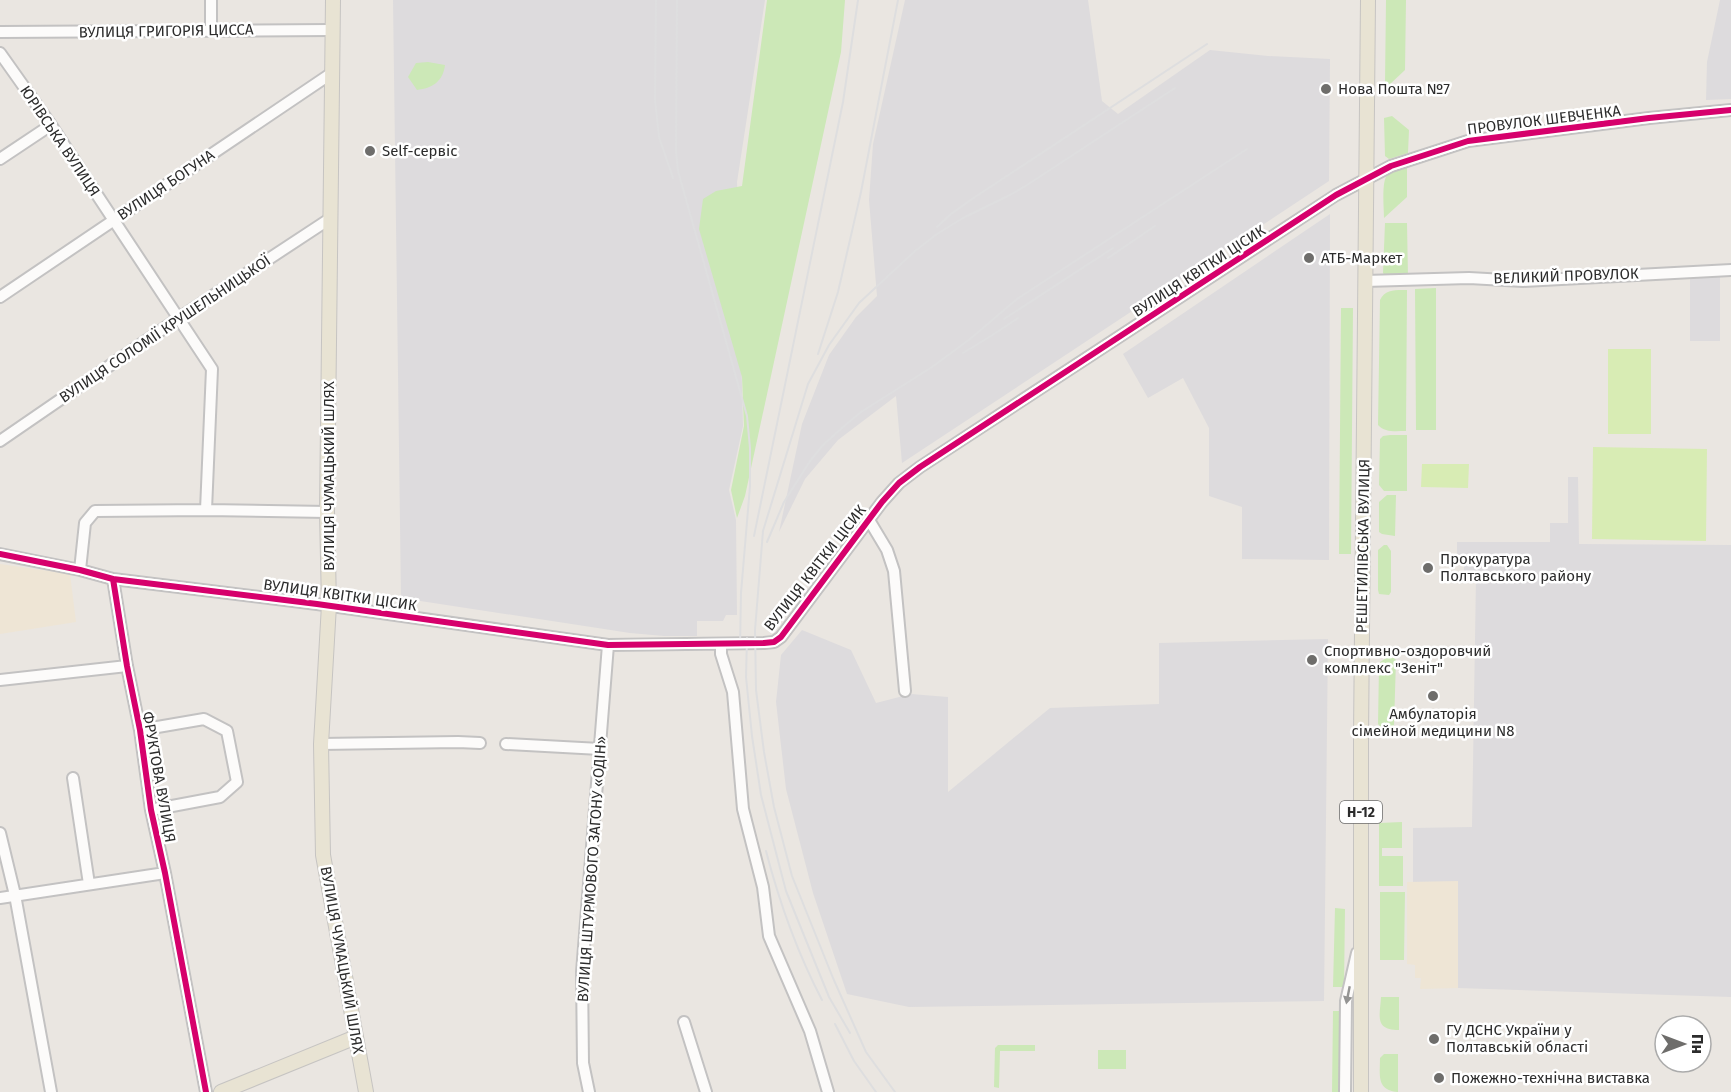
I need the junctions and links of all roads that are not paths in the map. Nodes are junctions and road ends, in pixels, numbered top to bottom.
1 (211, 0) edge
2 (333, 0) edge
3 (1368, 0) edge
4 (211, 30) junction
5 (332, 30) junction
6 (0, 33) edge
7 (0, 53) edge
8 (332, 73) junction
9 (1731, 110) edge
10 (51, 125) junction
11 (0, 159) edge
12 (1366, 178) junction
13 (331, 218) junction
14 (114, 220) junction
15 (1731, 270) edge
16 (1365, 281) junction
17 (0, 297) edge
18 (179, 318) junction
19 (0, 441) edge
20 (206, 510) junction
21 (327, 512) junction
22 (869, 520) junction
23 (0, 554) edge
24 (80, 570) junction
25 (113, 579) junction
26 (329, 605) junction
27 (721, 644) junction
28 (609, 645) junction
29 (127, 666) junction
30 (0, 680) edge
31 (905, 691) dead end
32 (140, 730) junction
33 (480, 743) dead end
34 (321, 744) junction
35 (506, 744) dead end
36 (600, 749) junction
37 (73, 778) dead end
38 (151, 810) junction
39 (0, 833) edge
40 (165, 873) junction
41 (89, 884) junction
42 (15, 895) junction
43 (0, 898) edge
44 (1361, 938) junction
45 (684, 1022) dead end
46 (356, 1036) junction
47 (51, 1092) edge
48 (206, 1092) edge
49 (221, 1092) edge
50 (366, 1092) edge
51 (589, 1092) edge
52 (706, 1092) edge
53 (828, 1092) edge
54 (1345, 1092) edge
55 (1361, 1092) edge

1 - 4 street
2 - 5 main road, ВУЛИЦЯ ЧУМАЦЬКИЙ ШЛЯХ
3 - 12 main road, РЕШЕТИЛІВСЬКА ВУЛИЦЯ / Н-12
4 - 5 street, ВУЛИЦЯ ГРИГОРІЯ ЦИССА
4 - 6 street, ВУЛИЦЯ ГРИГОРІЯ ЦИССА
5 - 8 main road, ВУЛИЦЯ ЧУМАЦЬКИЙ ШЛЯХ
7 - 10 street, ЮРІВСЬКА ВУЛИЦЯ
8 - 13 main road, ВУЛИЦЯ ЧУМАЦЬКИЙ ШЛЯХ
8 - 14 street, ВУЛИЦЯ БОГУНА
9 - 12 street, ПРОВУЛОК ШЕВЧЕНКА
10 - 11 street
10 - 14 street, ЮРІВСЬКА ВУЛИЦЯ
12 - 16 main road, РЕШЕТИЛІВСЬКА ВУЛИЦЯ / Н-12
12 - 22 street, ВУЛИЦЯ КВІТКИ ЦІСИК
13 - 18 street, ВУЛИЦЯ СОЛОМІЇ КРУШЕЛЬНИЦЬКОЇ
13 - 21 main road, ВУЛИЦЯ ЧУМАЦЬКИЙ ШЛЯХ
14 - 17 street, ВУЛИЦЯ БОГУНА
14 - 18 street, ЮРІВСЬКА ВУЛИЦЯ
15 - 16 street, ВЕЛИКИЙ ПРОВУЛОК
16 - 44 main road, РЕШЕТИЛІВСЬКА ВУЛИЦЯ / Н-12
18 - 19 street, ВУЛИЦЯ СОЛОМІЇ КРУШЕЛЬНИЦЬКОЇ
18 - 20 street, ЮРІВСЬКА ВУЛИЦЯ
20 - 21 street
20 - 24 street
21 - 26 main road, ВУЛИЦЯ ЧУМАЦЬКИЙ ШЛЯХ
22 - 27 street, ВУЛИЦЯ КВІТКИ ЦІСИК
22 - 31 street
23 - 24 street
24 - 25 street
25 - 26 street, ВУЛИЦЯ КВІТКИ ЦІСИК
25 - 29 street, ФРУКТОВА ВУЛИЦЯ
26 - 28 street, ВУЛИЦЯ КВІТКИ ЦІСИК
26 - 34 main road, ВУЛИЦЯ ЧУМАЦЬКИЙ ШЛЯХ
27 - 28 street, ВУЛИЦЯ КВІТКИ ЦІСИК
27 - 53 street
28 - 36 street, ВУЛИЦЯ ШТУРМОВОГО ЗАГОНУ «ОДІН»
29 - 30 street
29 - 32 street, ФРУКТОВА ВУЛИЦЯ
32 - 38 street, ФРУКТОВА ВУЛИЦЯ
32 - 38 street
33 - 34 street
34 - 46 main road, ВУЛИЦЯ ЧУМАЦЬКИЙ ШЛЯХ
35 - 36 street
36 - 51 street, ВУЛИЦЯ ШТУРМОВОГО ЗАГОНУ «ОДІН»
37 - 41 street
38 - 40 street, ФРУКТОВА ВУЛИЦЯ
39 - 42 street
40 - 41 street
40 - 48 street, ФРУКТОВА ВУЛИЦЯ
41 - 42 street
42 - 43 street
42 - 47 street
44 -> 54 street
44 - 55 main road, РЕШЕТИЛІВСЬКА ВУЛИЦЯ / Н-12
45 - 52 street
46 - 49 main road
46 - 50 main road, ВУЛИЦЯ ЧУМАЦЬКИЙ ШЛЯХ

